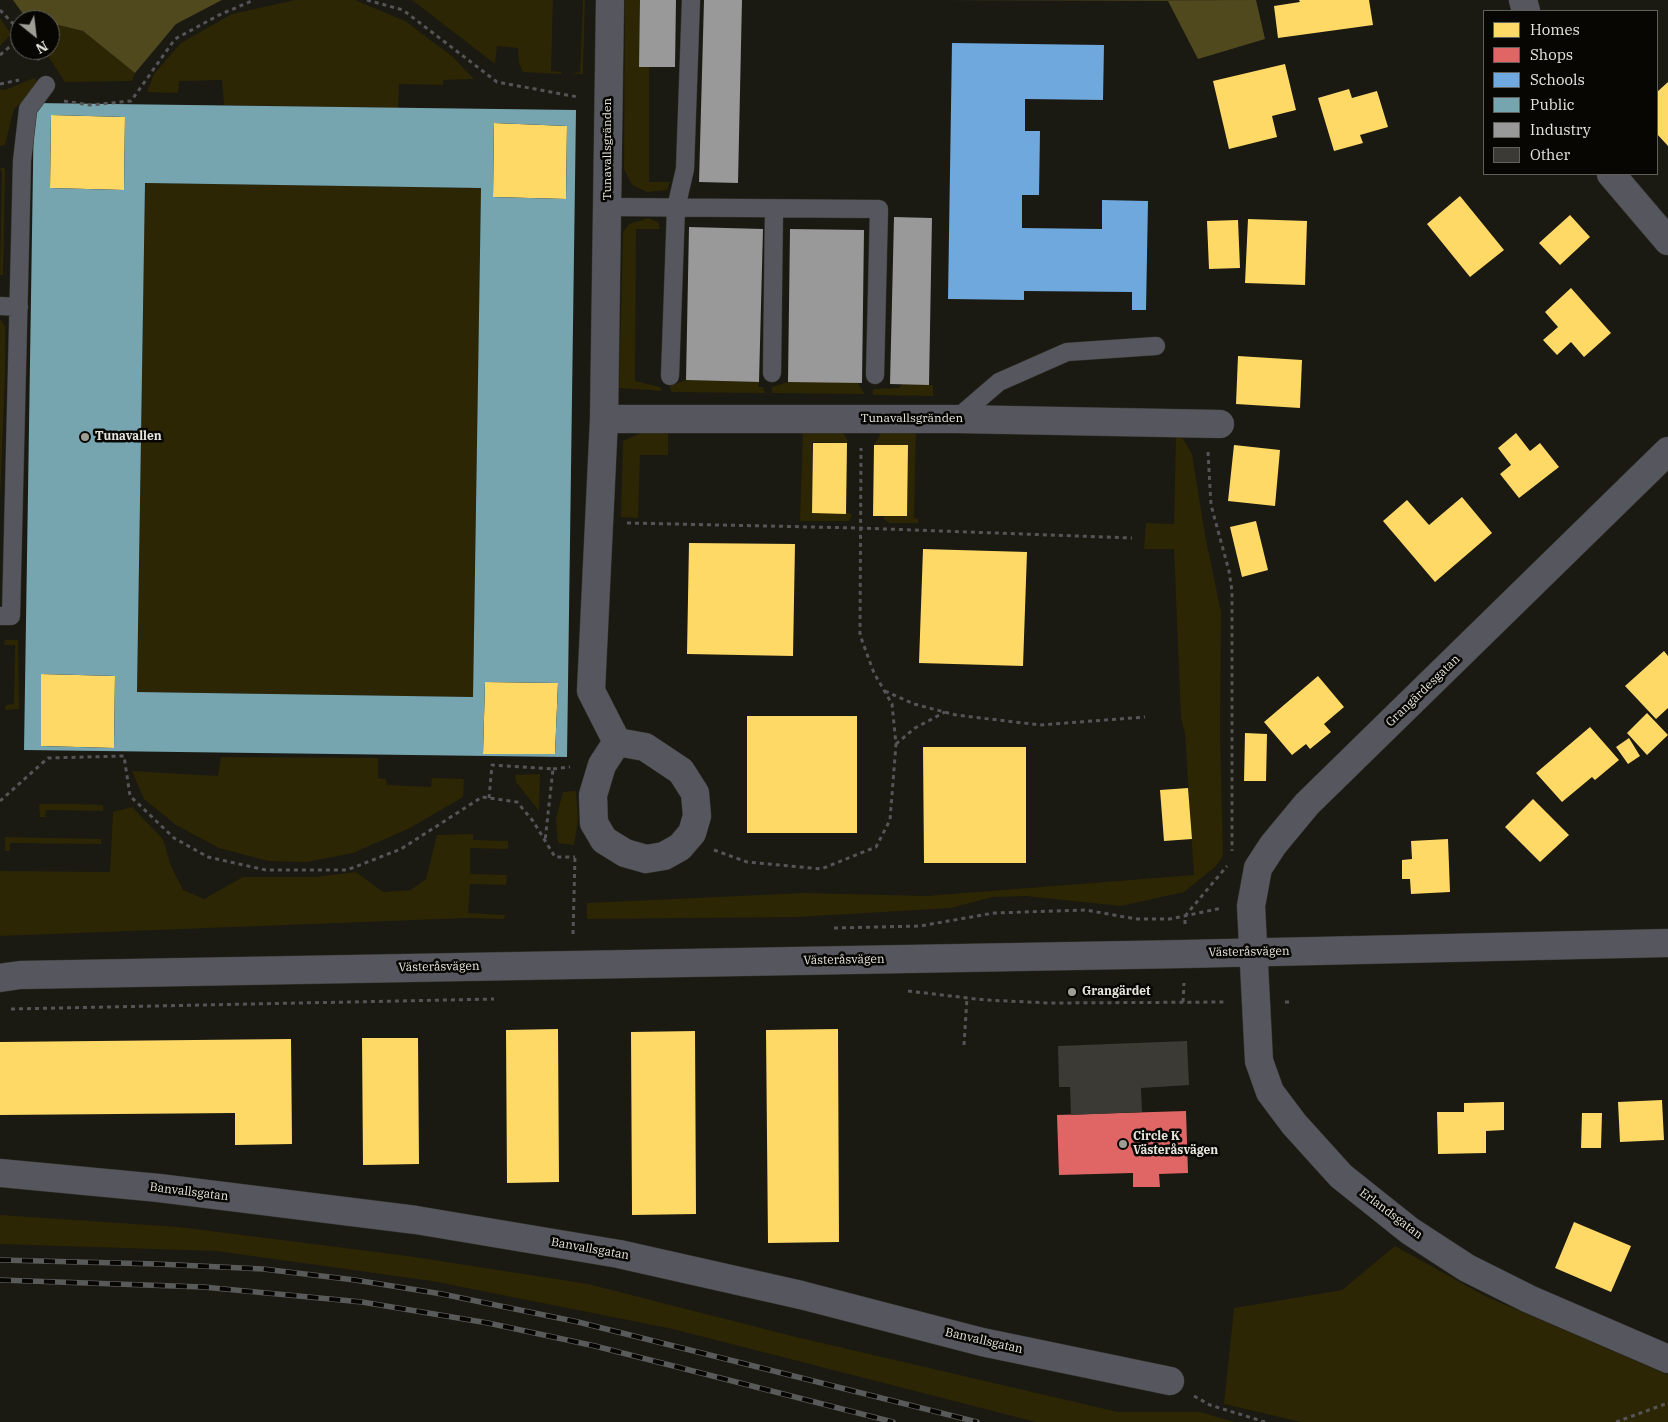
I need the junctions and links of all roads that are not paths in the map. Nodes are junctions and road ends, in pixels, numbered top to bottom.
1 (610, 0) edge
2 (691, 0) edge
3 (46, 85) road end
4 (1612, 175) edge
5 (608, 207) junction
6 (676, 208) junction
7 (774, 209) junction
8 (1668, 241) edge
9 (0, 306) edge
10 (19, 308) junction
11 (1156, 346) dead end
12 (772, 374) dead end
13 (875, 375) dead end
14 (670, 376) dead end
15 (604, 418) junction
16 (956, 419) junction
17 (1215, 424) road end
18 (1663, 457) edge
19 (0, 616) edge
20 (617, 742) junction
21 (1668, 943) edge
22 (1253, 952) junction
23 (7, 975) edge
24 (0, 1173) edge
25 (1668, 1359) edge
26 (1170, 1382) road end

1 - 5 street, Tunavallsgränden
2 - 6 lane
3 - 10 lane
4 - 8 street
5 - 6 lane
5 - 15 street, Tunavallsgränden
6 - 7 lane
6 - 14 lane
7 - 12 lane
7 - 13 lane
9 - 10 lane
10 - 19 lane
11 - 16 lane
15 - 16 street, Tunavallsgränden
15 - 20 street, Tunavallsgränden
16 - 17 street, Tunavallsgränden
18 - 22 street, Grangärdesgatan
20 - 20 street
21 - 22 street, Västeråsvägen
22 - 23 street, Västeråsvägen
22 - 25 street, Erlandsgatan
24 - 26 street, Banvallsgatan

